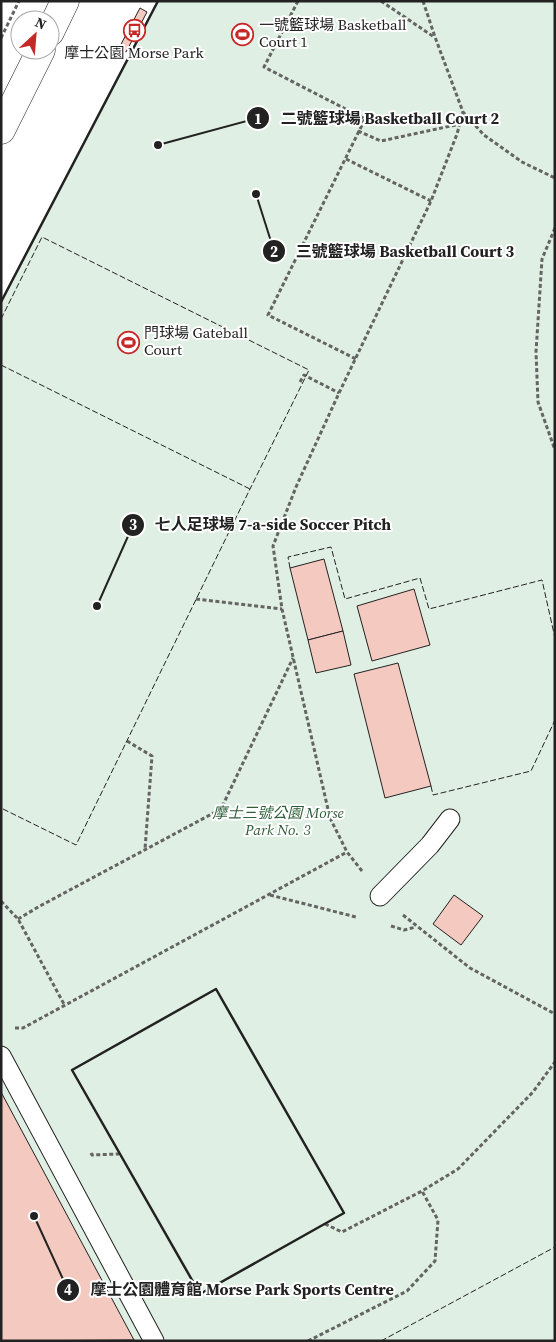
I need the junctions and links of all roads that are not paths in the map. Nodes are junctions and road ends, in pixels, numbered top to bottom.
1 (66, 1) edge
2 (60, 13) edge
3 (36, 60) edge
4 (1, 130) edge
5 (450, 819) dead end
6 (380, 896) road end
7 (1, 1056) edge
8 (154, 1341) edge

1 - 2 main road
3 - 4 main road
5 - 6 lane
7 - 8 lane

